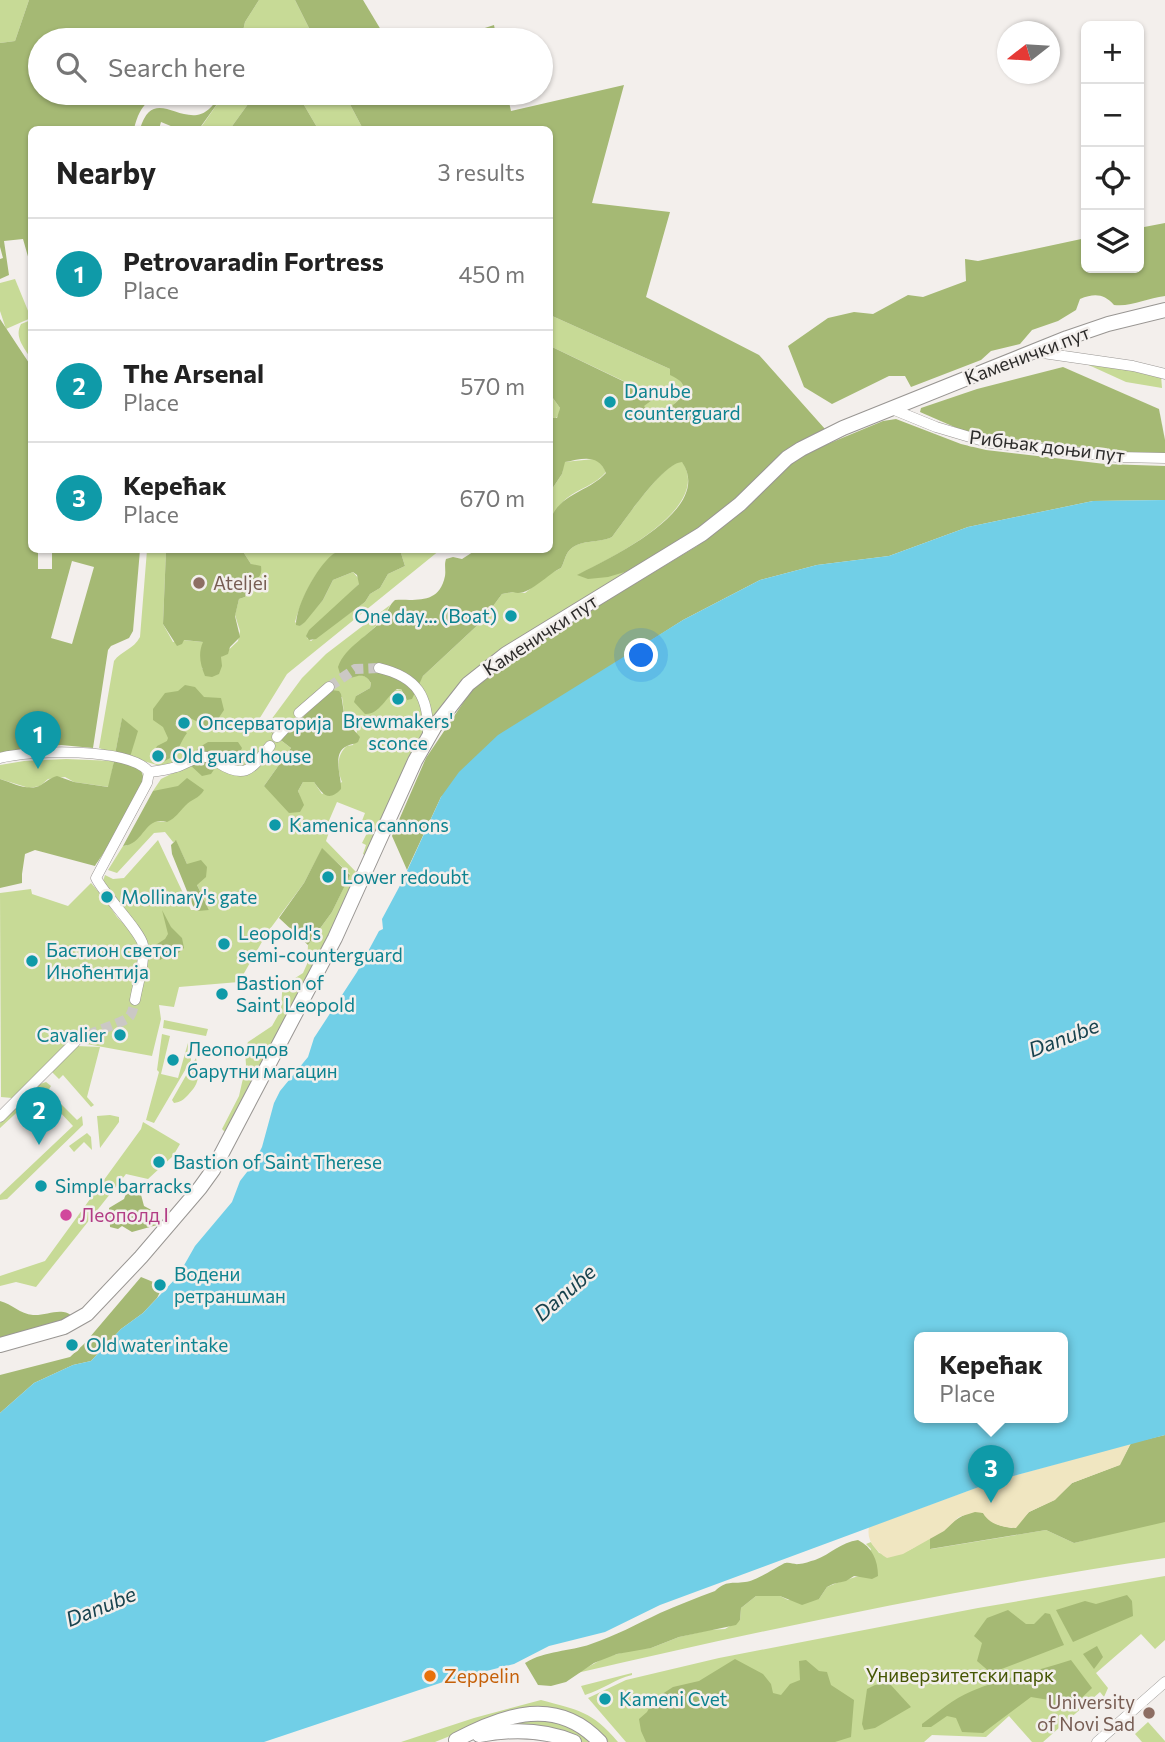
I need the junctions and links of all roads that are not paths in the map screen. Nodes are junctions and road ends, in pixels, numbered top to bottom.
1 (1165, 310) edge
2 (1035, 352) junction
3 (1165, 374) edge
4 (892, 409) junction
5 (1165, 458) edge
6 (379, 668) tunnel mouth
7 (329, 687) tunnel mouth
8 (299, 713) dead end
9 (288, 725) dead end
10 (428, 738) junction
11 (0, 758) edge
12 (149, 772) junction
13 (135, 1000) tunnel mouth
14 (75, 1042) tunnel mouth
15 (0, 1117) edge
16 (0, 1345) edge
17 (1165, 1682) edge
18 (453, 1741) edge
19 (574, 1742) edge
20 (600, 1742) edge
21 (1097, 1742) edge

1 - 2 main road, Каменички пут
2 - 3 street
2 - 4 main road, Каменички пут
4 - 5 street, Рибњак доњи пут
4 - 10 main road, Каменички пут
6 - 10 street
7 - 8 street
9 - 12 street
10 - 16 main road, Каменички пут
11 - 12 street
12 - 13 street
14 - 15 street
17 - 21 street
18 - 19 main road
18 - 20 main road

